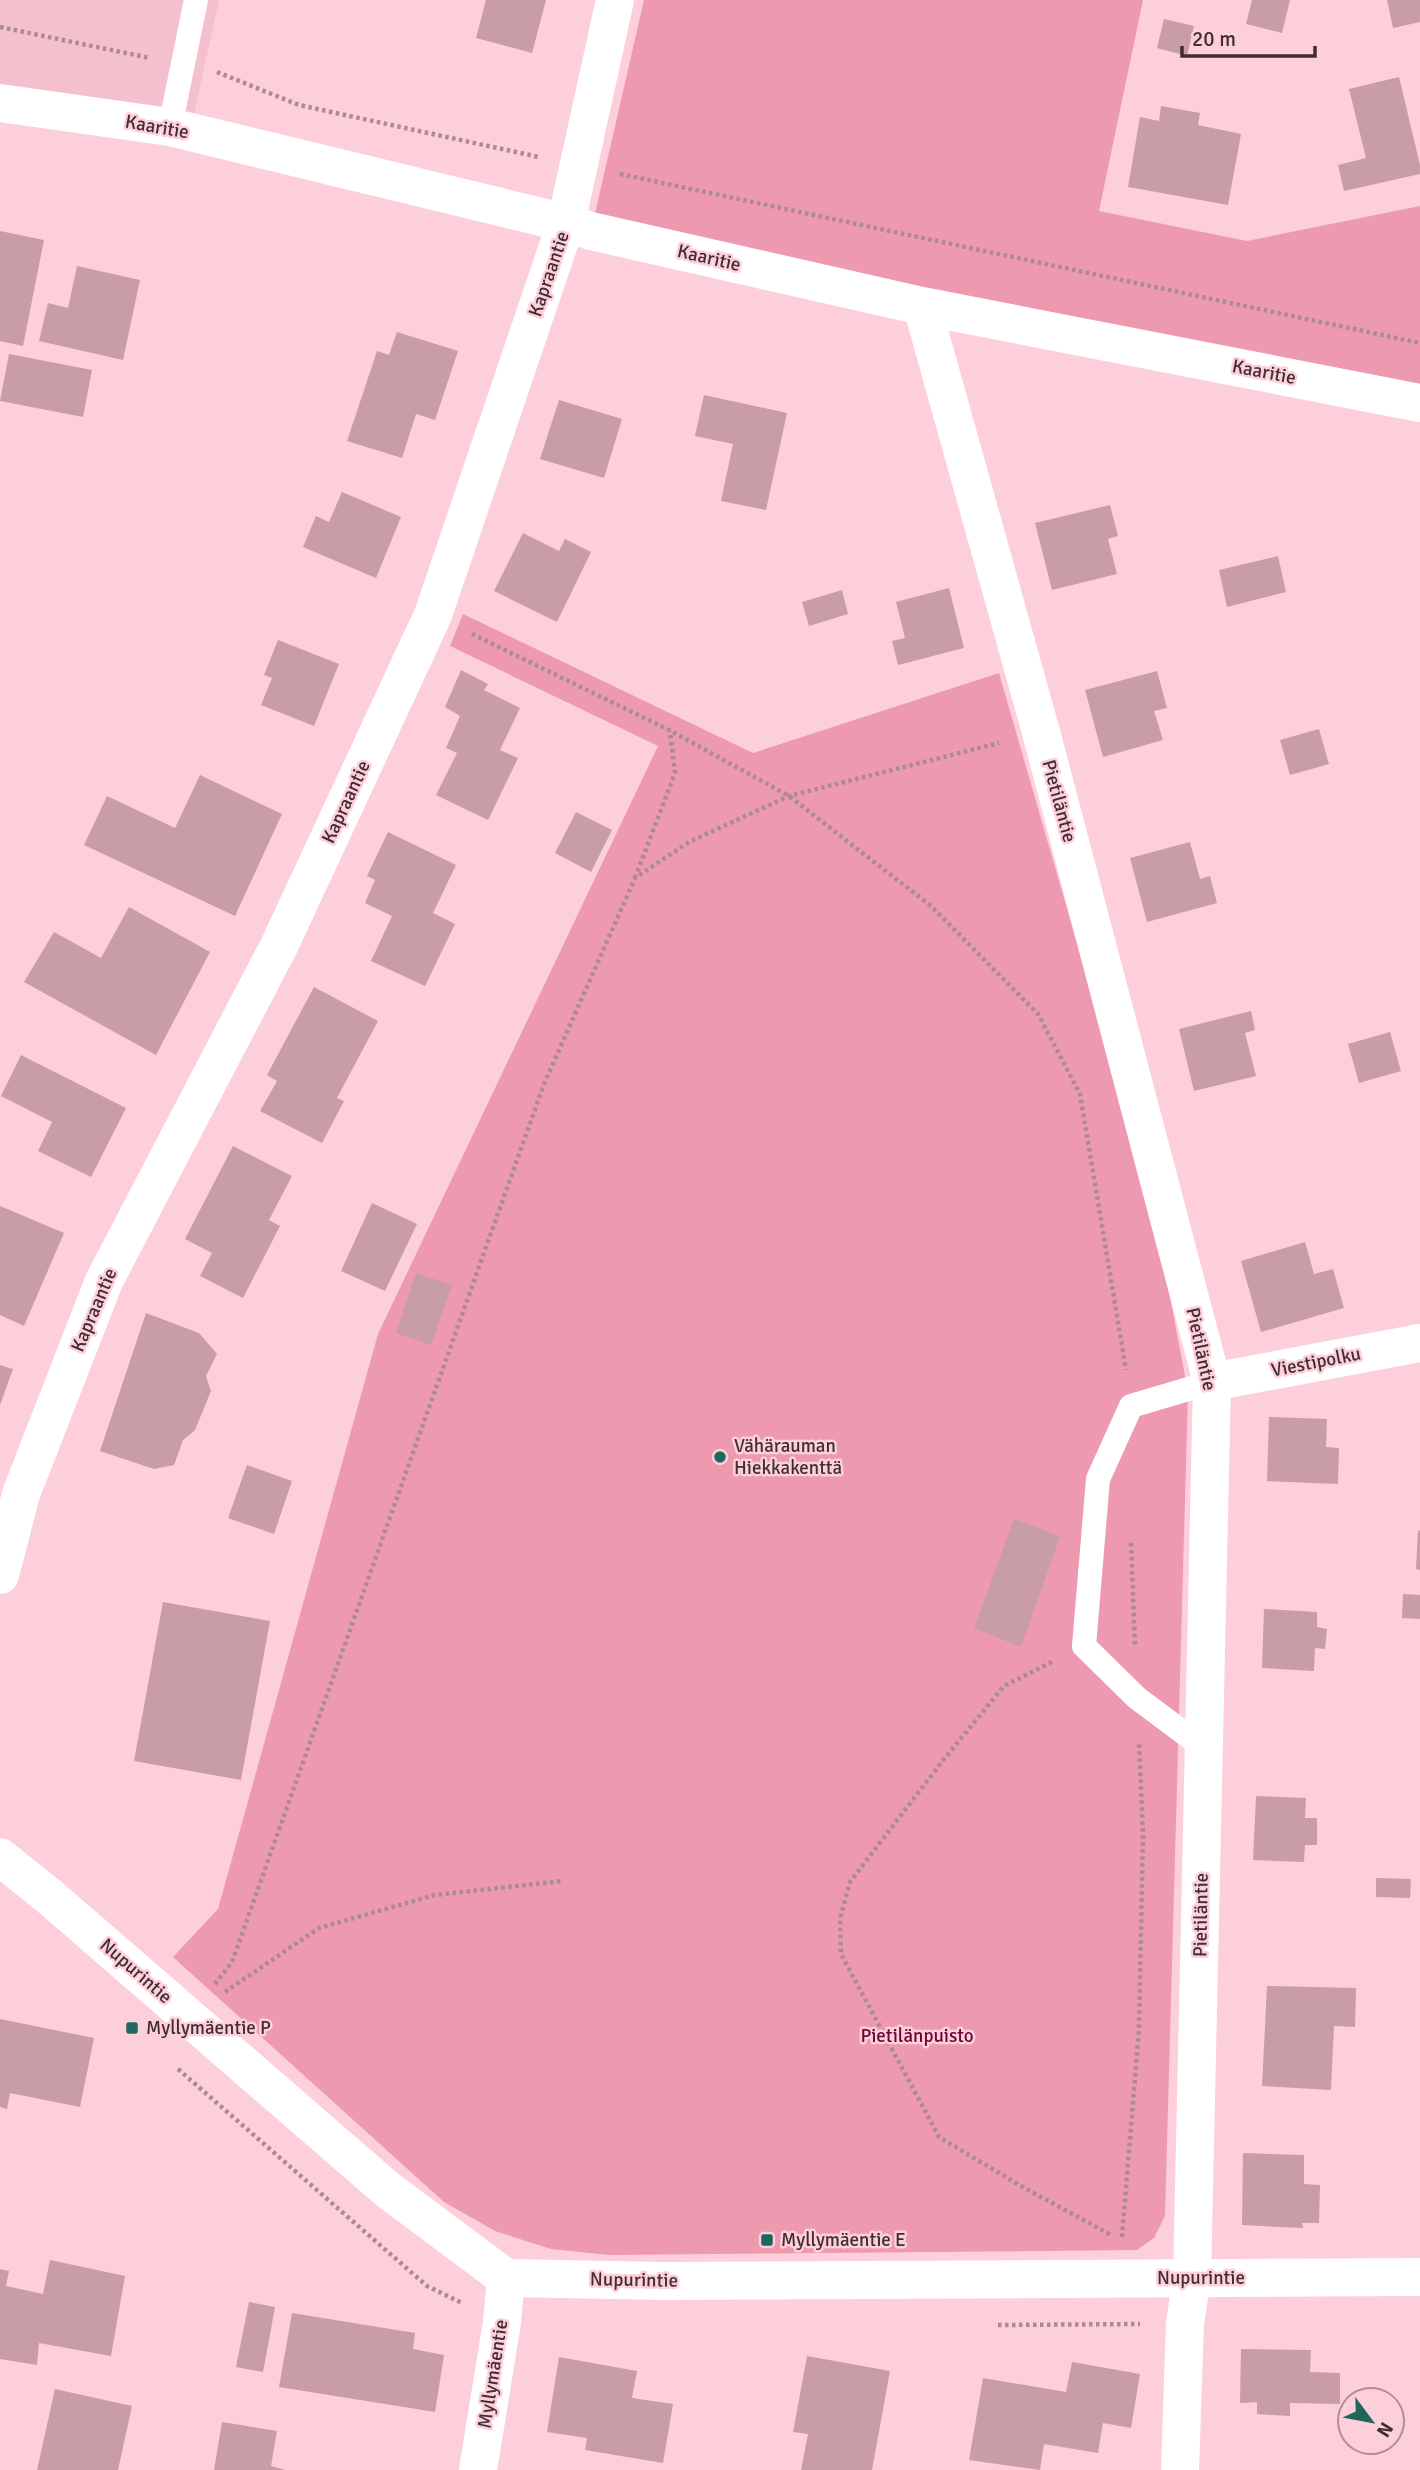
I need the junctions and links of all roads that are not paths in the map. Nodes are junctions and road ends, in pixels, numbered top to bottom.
1 (196, 0) edge
2 (615, 0) edge
3 (0, 103) edge
4 (170, 127) junction
5 (566, 223) junction
6 (922, 306) junction
7 (1420, 403) edge
8 (1420, 1343) edge
9 (1212, 1382) junction
10 (0, 1575) edge
11 (1204, 1748) junction
12 (0, 1857) edge
13 (1420, 2277) edge
14 (506, 2278) junction
15 (1192, 2278) junction
16 (478, 2470) edge
17 (1180, 2470) edge

1 - 4 lane
2 - 5 street, Kapraantie
3 - 4 street, Kaaritie
4 - 5 street, Kaaritie
5 - 6 street, Kaaritie
5 - 10 street, Kapraantie
6 - 7 street, Kaaritie
6 - 9 street, Pietiläntie
8 - 9 street, Viestipolku
9 - 11 street, Pietiläntie
9 - 11 lane
11 - 15 street, Pietiläntie
12 - 14 street, Nupurintie
13 - 15 street, Nupurintie
14 - 15 street, Nupurintie
14 - 16 street, Myllymäentie
15 - 17 street, Pietiläntie

